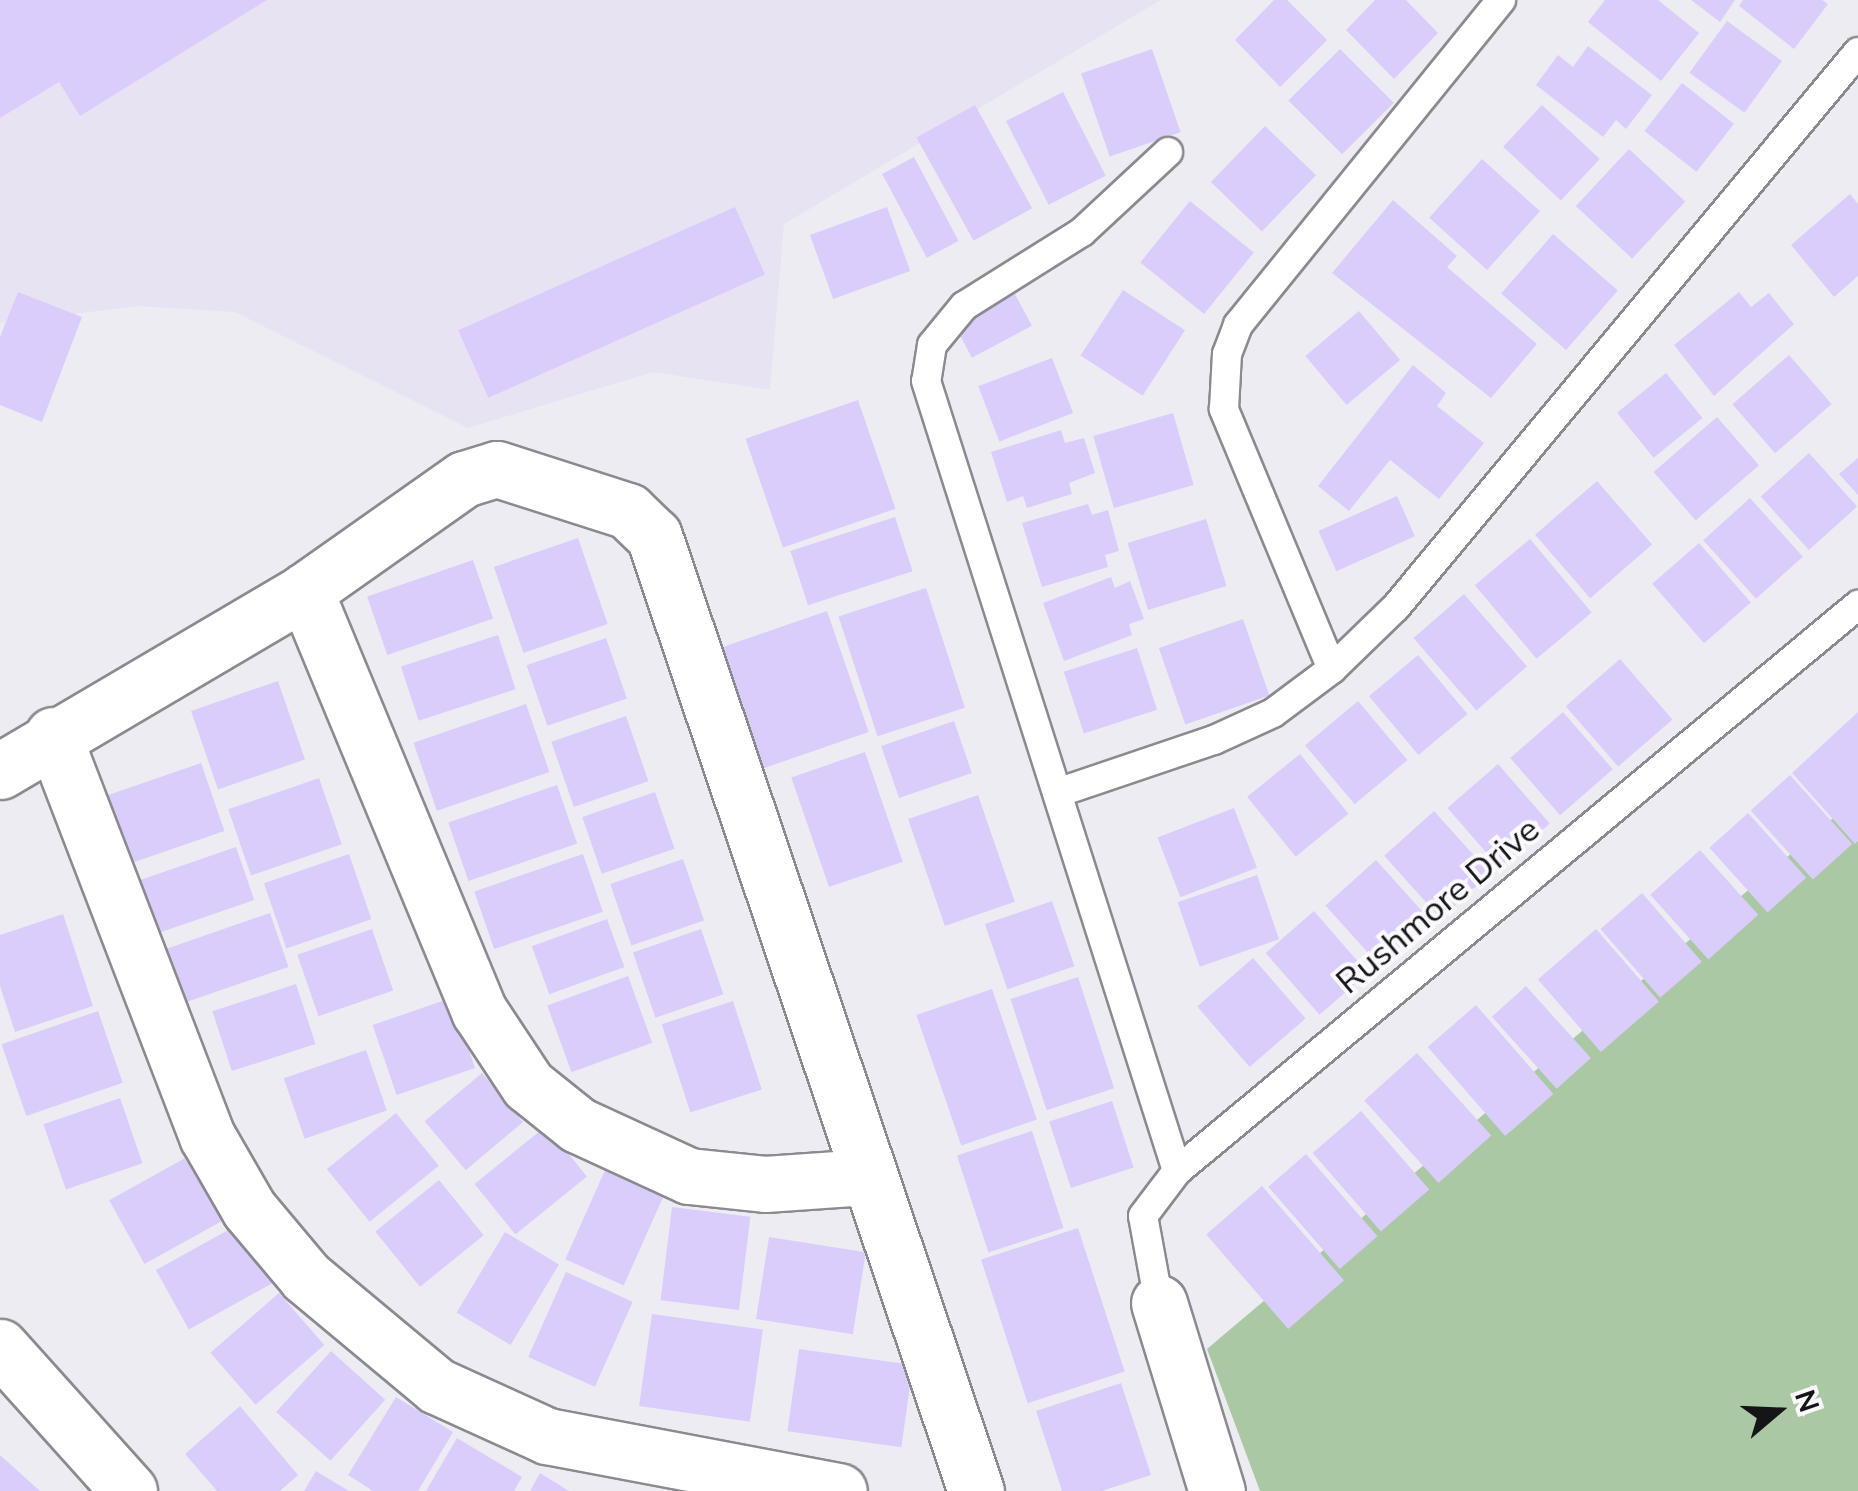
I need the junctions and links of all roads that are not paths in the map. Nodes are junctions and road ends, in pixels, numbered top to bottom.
1 (1501, 0) edge
2 (1858, 52) edge
3 (1168, 152) dead end
4 (305, 591) junction
5 (1858, 605) edge
6 (1332, 669) junction
7 (53, 735) junction
8 (0, 771) edge
9 (1060, 792) junction
10 (1177, 1171) junction
11 (866, 1177) junction
12 (1158, 1302) joint
13 (0, 1347) edge
14 (129, 1491) edge
15 (839, 1491) edge
16 (976, 1491) edge
17 (1217, 1491) edge

1 - 6 lane
2 - 6 lane
3 - 9 lane
4 - 7 street
4 - 11 street
4 - 11 street
5 - 10 lane, Rushmore Drive
6 - 9 lane
7 - 8 street
7 - 15 street
9 - 10 lane
10 - 12 lane, Rushmore Drive
11 - 16 street
12 - 17 street
13 - 14 street

